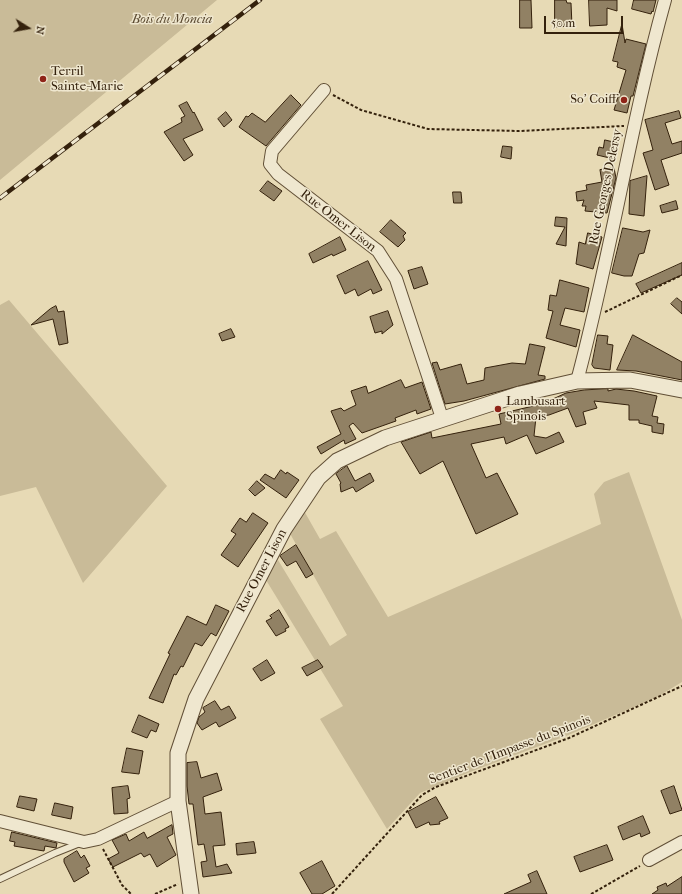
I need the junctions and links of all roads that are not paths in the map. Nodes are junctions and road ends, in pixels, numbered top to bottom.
1 (665, 0) edge
2 (324, 90) road end
3 (577, 381) junction
4 (682, 390) edge
5 (442, 418) junction
6 (178, 800) junction
7 (0, 821) edge
8 (84, 842) junction
9 (682, 842) edge
10 (649, 860) road end
11 (0, 879) edge
12 (190, 887) edge

1 - 3 street, Rue Georges Delersy
2 - 5 street, Rue Omer Lison
3 - 4 street, Rue Omer Lison
3 - 5 street, Rue Omer Lison
5 - 6 street, Rue Omer Lison
6 - 8 street
6 - 12 street, Rue Omer Lison
7 - 8 street
8 - 11 lane
9 - 10 street

